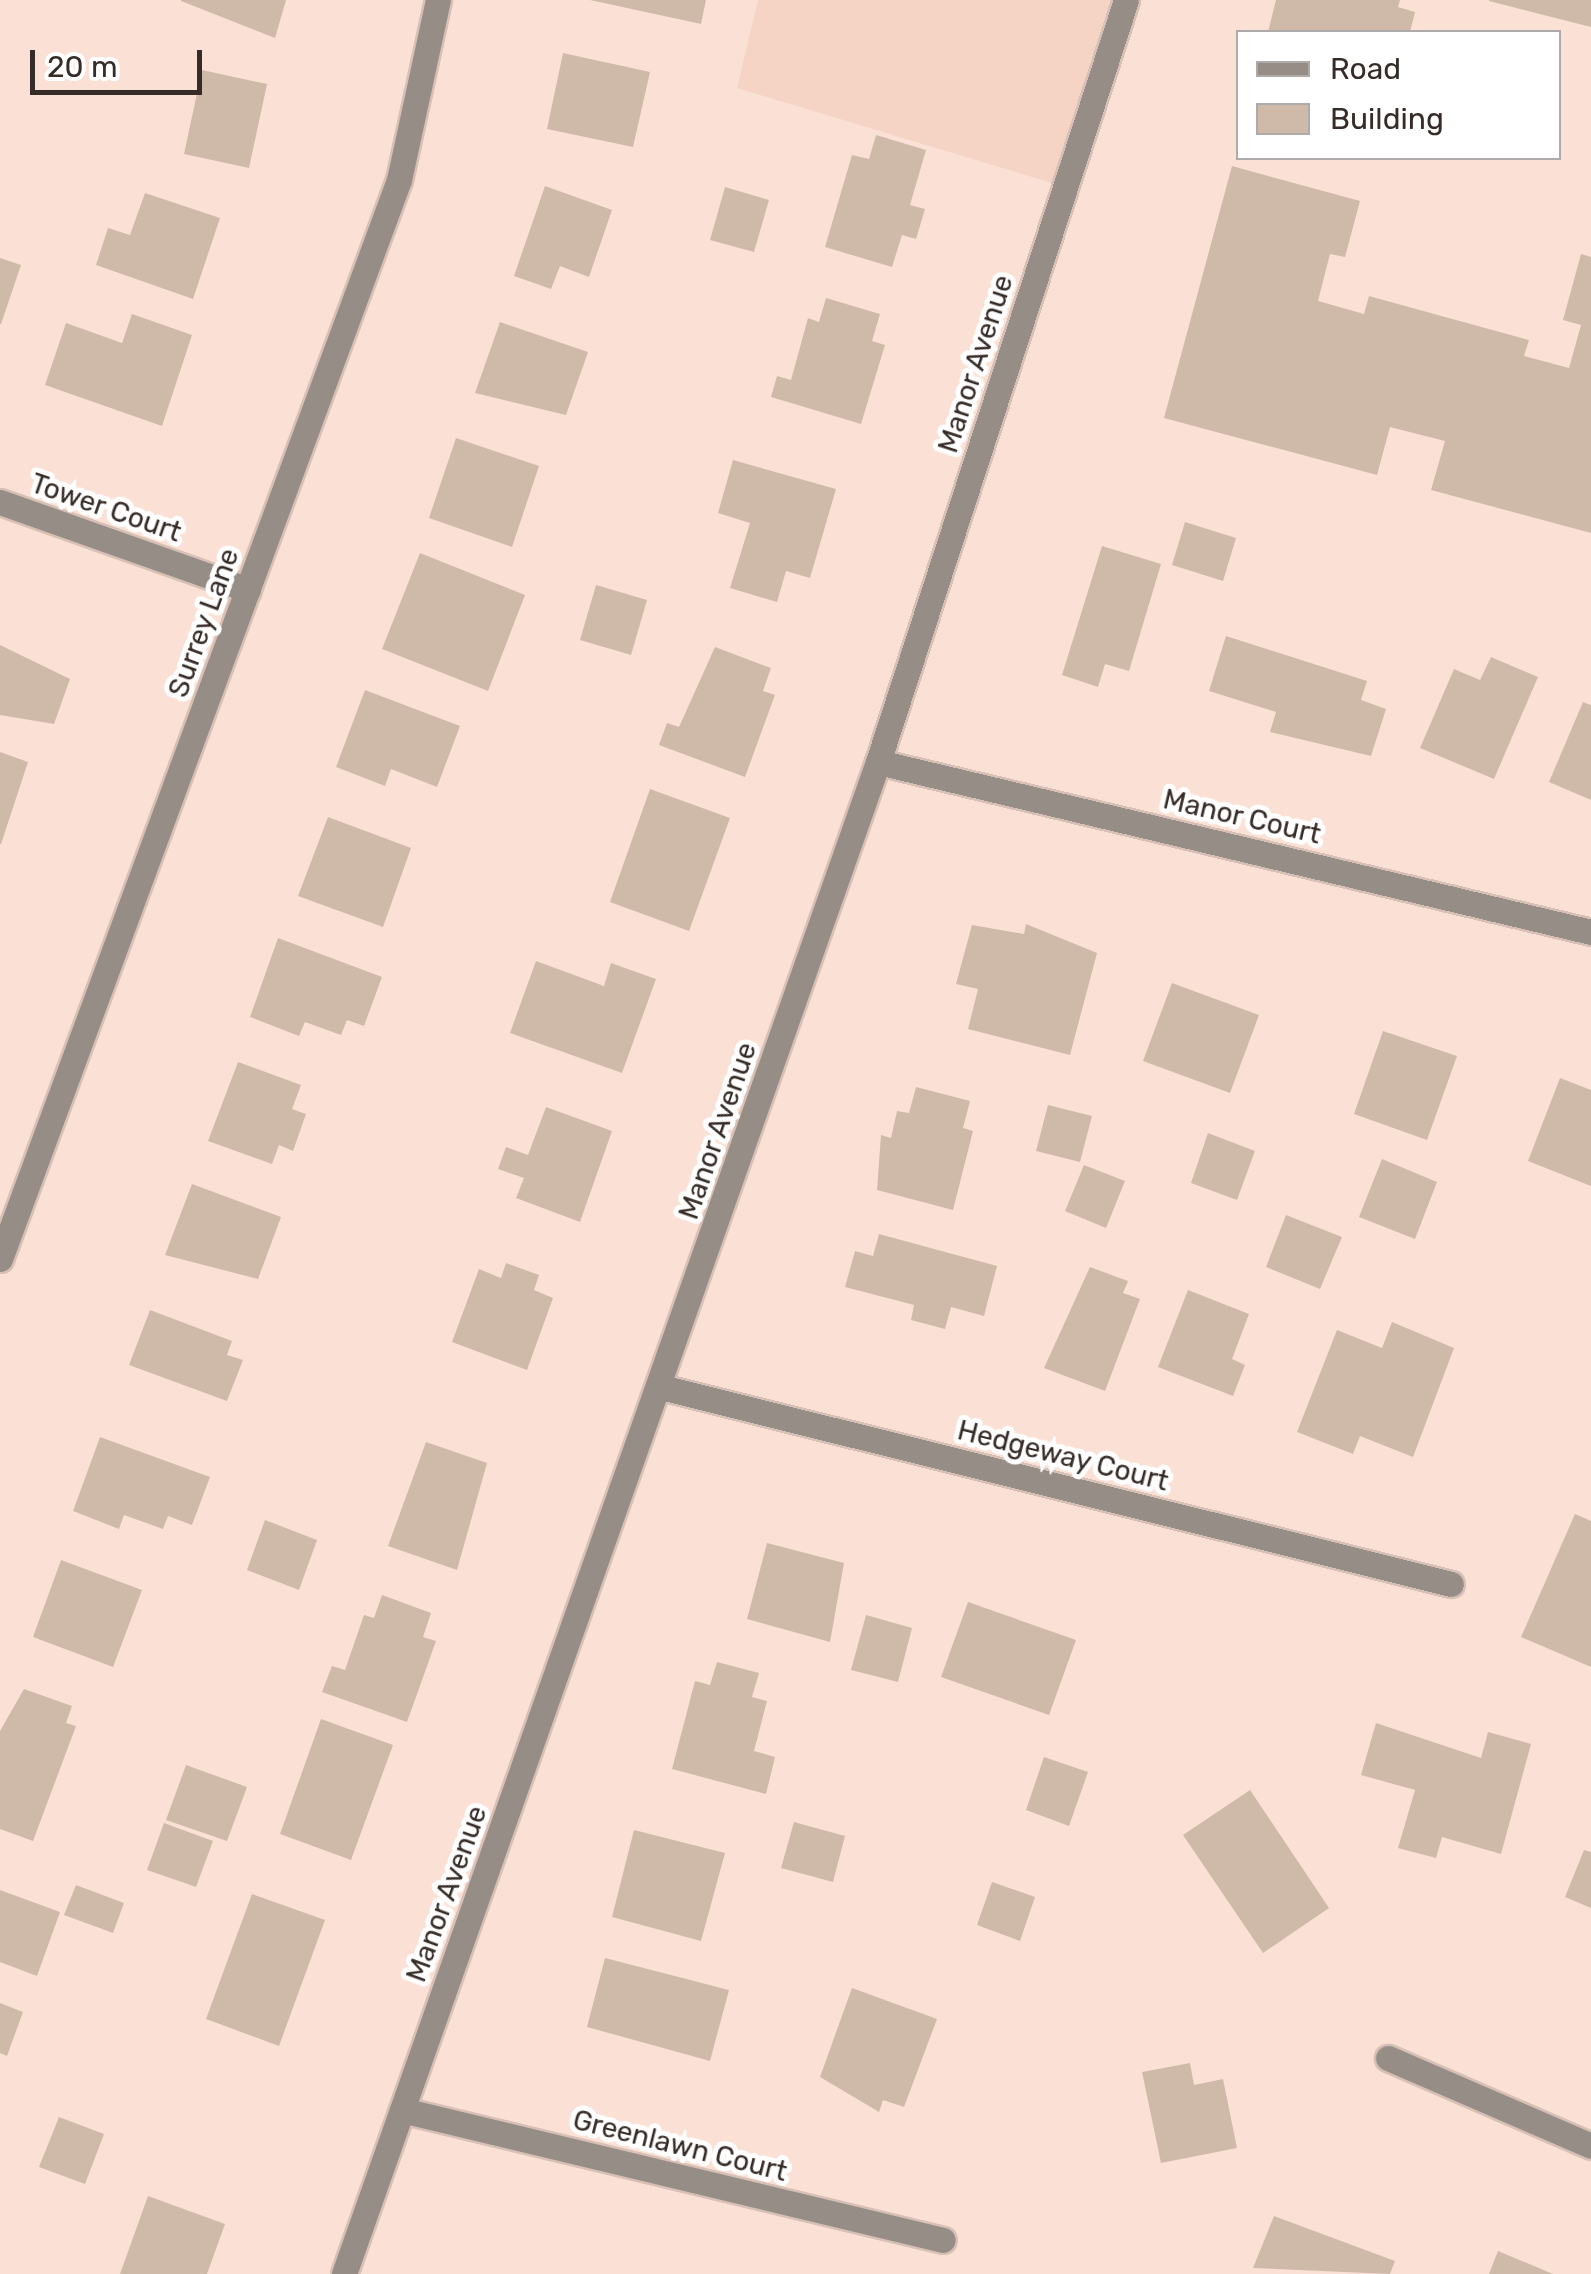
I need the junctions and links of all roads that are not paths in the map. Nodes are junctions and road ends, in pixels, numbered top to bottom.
1 (438, 0) edge
2 (1126, 0) edge
3 (0, 502) edge
4 (248, 590) junction
5 (878, 762) junction
6 (1591, 932) edge
7 (8, 1206) edge
8 (0, 1259) edge
9 (661, 1387) junction
10 (1451, 1584) dead end
11 (1388, 2058) dead end
12 (402, 2110) junction
13 (1591, 2146) edge
14 (944, 2240) dead end
15 (344, 2274) edge

1 - 4 street, Surrey Lane
2 - 5 street, Manor Avenue
3 - 4 street, Tower Court
4 - 7 street, Surrey Lane
5 - 6 street, Manor Court
5 - 9 street, Manor Avenue
7 - 8 street, Surrey Lane
9 - 10 street, Hedgeway Court
9 - 12 street, Manor Avenue
11 - 13 street
12 - 14 street, Greenlawn Court
12 - 15 street, Manor Avenue

